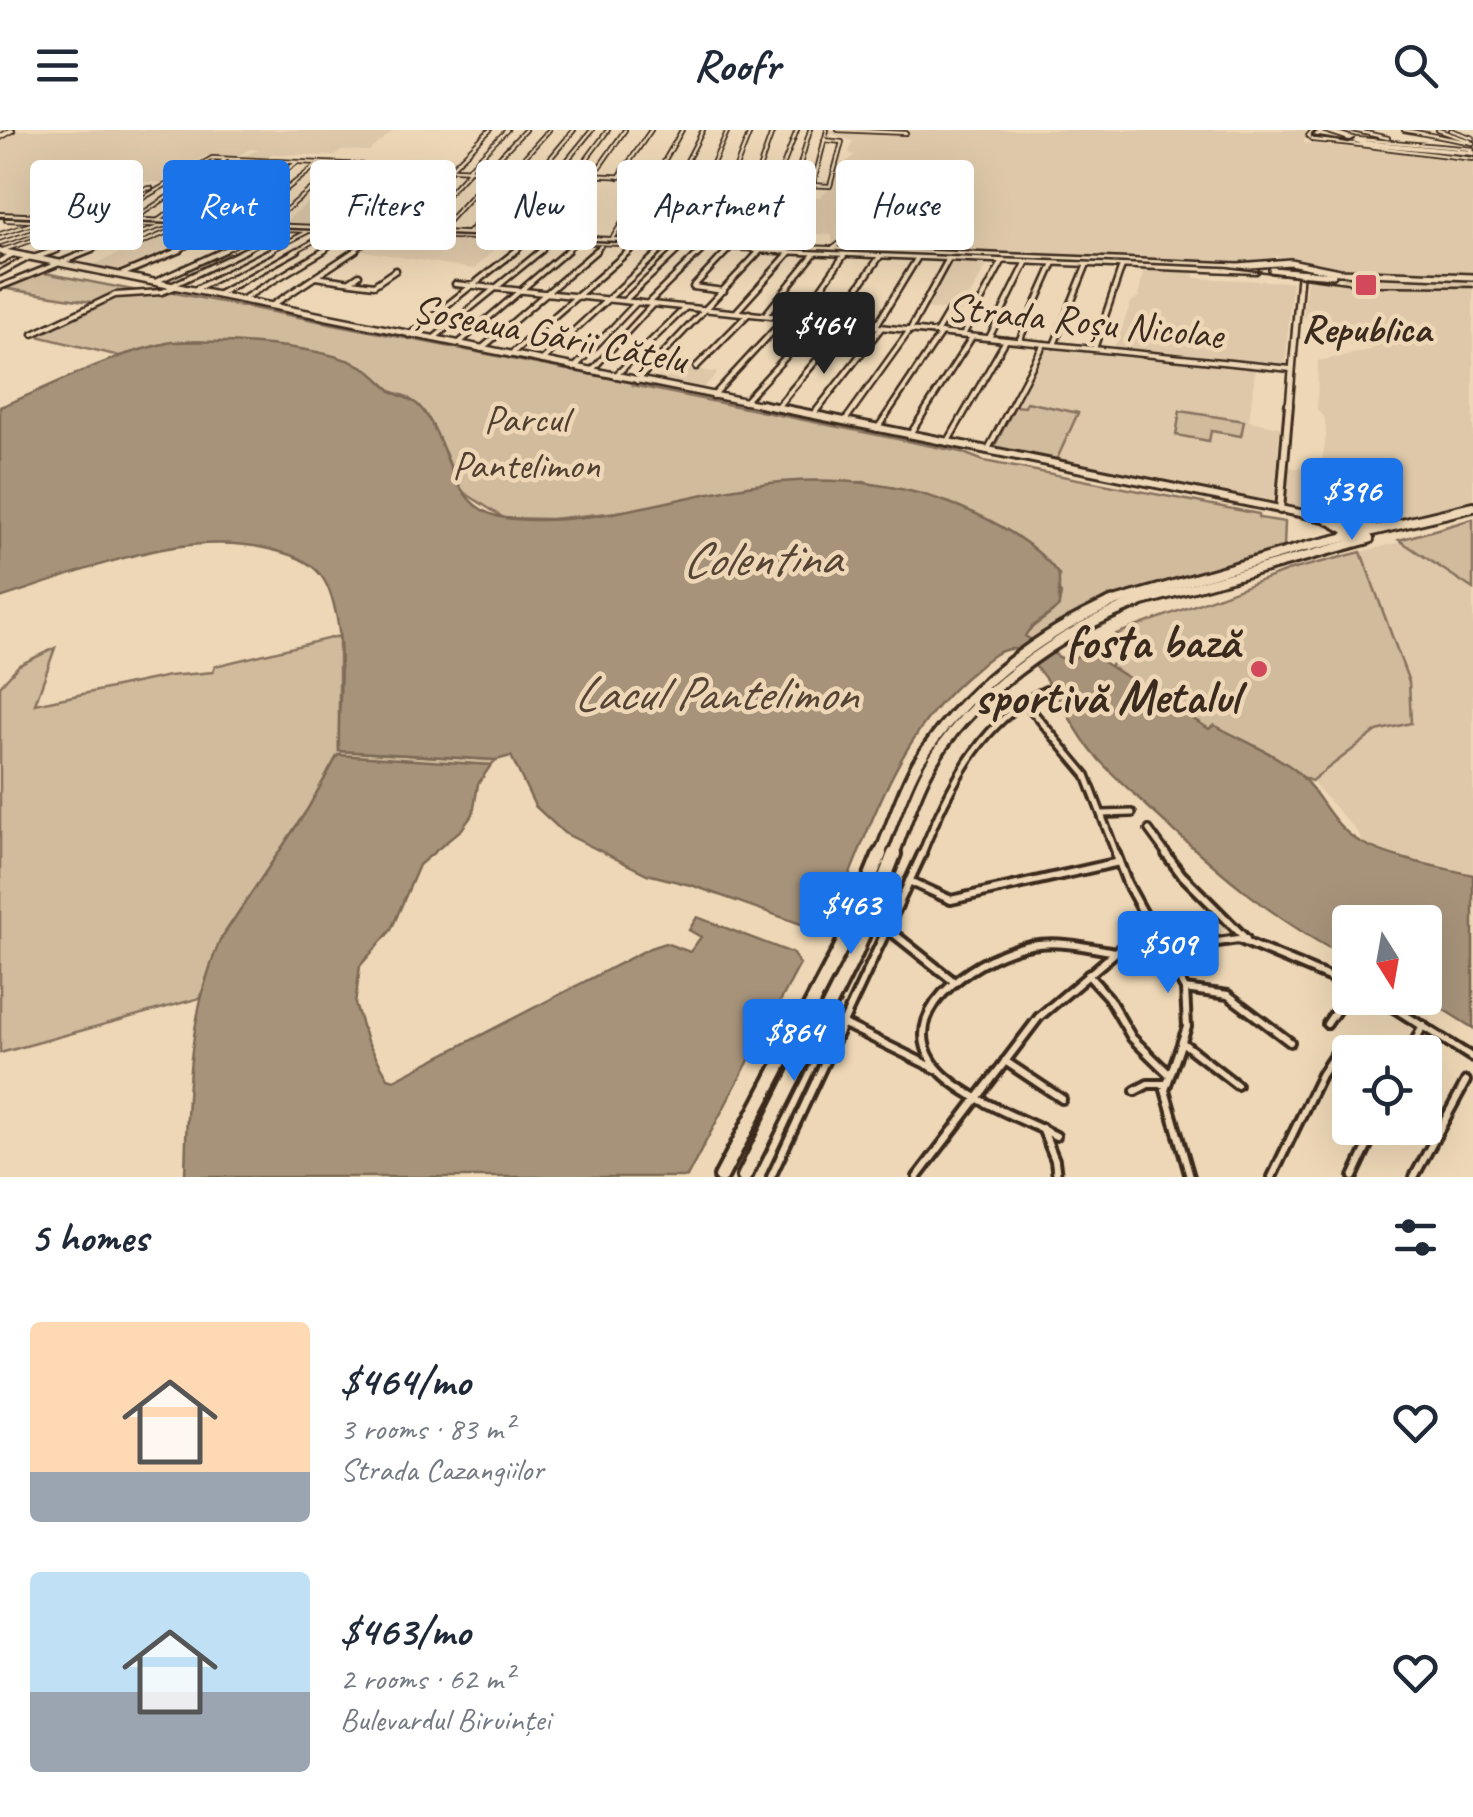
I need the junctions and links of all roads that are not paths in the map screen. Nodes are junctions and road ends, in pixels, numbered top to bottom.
1 (12, 130) edge
2 (490, 130) edge
3 (507, 130) edge
4 (525, 130) edge
5 (548, 130) edge
6 (574, 130) edge
7 (592, 130) edge
8 (608, 130) edge
9 (625, 130) edge
10 (651, 130) edge
11 (682, 130) edge
12 (704, 130) edge
13 (728, 130) edge
14 (751, 130) edge
15 (773, 130) edge
16 (797, 130) edge
17 (810, 130) edge
18 (827, 130) edge
19 (835, 130) edge
20 (1313, 130) edge
21 (1323, 130) edge
22 (1333, 130) edge
23 (1352, 130) edge
24 (1404, 130) edge
25 (1438, 130) edge
26 (1452, 130) edge
27 (906, 133) dead end
28 (1, 135) edge
29 (824, 140) junction
30 (1442, 140) junction
31 (1355, 141) junction
32 (1398, 142) junction
33 (1464, 142) junction
34 (1416, 144) junction
35 (1473, 144) edge
36 (1388, 145) junction
37 (1441, 146) junction
38 (226, 159) junction
39 (248, 160) edge
40 (496, 160) edge
41 (521, 160) edge
42 (549, 160) edge
43 (567, 160) edge
44 (586, 160) edge
45 (631, 160) edge
46 (663, 160) edge
47 (686, 160) edge
48 (714, 160) edge
49 (740, 160) edge
50 (763, 160) edge
51 (786, 160) edge
52 (801, 160) edge
53 (290, 162) edge
54 (296, 162) junction
55 (310, 163) edge
56 (456, 164) edge
57 (290, 167) edge
58 (597, 168) edge
59 (456, 170) edge
60 (468, 170) junction
61 (476, 170) edge
62 (310, 171) edge
63 (816, 173) edge
64 (456, 184) edge
65 (290, 186) edge
66 (816, 186) edge
67 (826, 186) junction
68 (143, 188) edge
69 (154, 188) junction
70 (310, 190) edge
71 (476, 191) edge
72 (822, 194) dead end
73 (143, 195) edge
74 (290, 206) edge
75 (456, 212) edge
76 (143, 215) edge
77 (163, 217) edge
78 (30, 218) edge
79 (0, 219) edge
80 (30, 219) edge
81 (157, 221) junction
82 (143, 222) edge
83 (163, 222) edge
84 (30, 223) edge
85 (476, 223) edge
86 (163, 226) edge
87 (290, 230) edge
88 (309, 231) joint
89 (617, 231) edge
90 (30, 233) edge
91 (456, 233) edge
92 (0, 234) edge
93 (467, 234) junction
94 (476, 234) edge
95 (597, 239) edge
96 (30, 240) edge
97 (611, 240) junction
98 (310, 241) edge
99 (617, 241) edge
100 (0, 243) edge
101 (597, 244) edge
102 (604, 244) junction
103 (617, 244) edge
104 (52, 250) edge
105 (180, 250) edge
106 (223, 250) edge
107 (248, 250) edge
108 (321, 250) edge
109 (355, 250) edge
110 (517, 250) edge
111 (542, 250) edge
112 (568, 250) edge
113 (627, 250) edge
114 (660, 250) edge
115 (676, 250) edge
116 (701, 250) edge
117 (727, 250) edge
118 (760, 250) joint
119 (836, 250) edge
120 (841, 250) edge
121 (848, 250) edge
122 (865, 250) edge
123 (0, 251) edge
124 (790, 252) junction
125 (815, 253) junction
126 (14, 254) junction
127 (881, 256) junction
128 (32, 257) junction
129 (918, 257) junction
130 (949, 258) junction
131 (1003, 260) junction
132 (0, 261) edge
133 (1027, 262) junction
134 (57, 263) junction
135 (1054, 263) junction
136 (1087, 264) junction
137 (1123, 266) junction
138 (1238, 266) junction
139 (1280, 266) junction
140 (1314, 267) junction
141 (396, 270) dead end
142 (1256, 272) dead end
143 (1290, 272) junction
144 (0, 273) edge
145 (359, 275) dead end
146 (1303, 275) junction
147 (120, 276) junction
148 (315, 277) junction
149 (1473, 278) edge
150 (350, 281) junction
151 (155, 282) junction
152 (455, 284) dead end
153 (174, 286) junction
154 (473, 286) junction
155 (0, 287) edge
156 (496, 288) junction
157 (194, 290) junction
158 (520, 290) junction
159 (724, 291) junction
160 (546, 293) junction
161 (216, 295) junction
162 (578, 296) junction
163 (608, 299) junction
164 (241, 300) junction
165 (624, 301) junction
166 (637, 302) junction
167 (650, 304) junction
168 (271, 306) junction
169 (686, 307) junction
170 (708, 309) junction
171 (948, 311) dead end
172 (736, 312) junction
173 (749, 314) junction
174 (765, 315) junction
175 (786, 317) junction
176 (799, 318) junction
177 (818, 320) junction
178 (834, 322) junction
179 (847, 324) junction
180 (879, 327) junction
181 (910, 330) junction
182 (938, 333) junction
183 (33, 334) dead end
184 (409, 335) junction
185 (963, 335) junction
186 (972, 336) junction
187 (989, 338) junction
188 (432, 340) junction
189 (1006, 340) junction
190 (1019, 341) junction
191 (1044, 344) junction
192 (1054, 344) junction
193 (456, 345) junction
194 (1094, 349) junction
195 (480, 350) junction
196 (510, 355) junction
197 (541, 362) junction
198 (696, 367) dead end
199 (574, 368) junction
200 (1292, 369) junction
201 (590, 371) junction
202 (616, 376) junction
203 (637, 381) junction
204 (713, 396) junction
205 (744, 402) junction
206 (776, 408) junction
207 (812, 416) junction
208 (844, 422) junction
209 (876, 429) junction
210 (909, 436) junction
211 (947, 443) junction
212 (987, 451) junction
213 (1280, 510) junction
214 (1473, 510) edge
215 (1328, 520) junction
216 (1383, 533) junction
217 (1346, 536) junction
218 (1058, 636) junction
219 (1046, 690) dead end
220 (985, 692) junction
221 (1024, 701) junction
222 (1132, 813) dead end
223 (1102, 814) junction
224 (1149, 830) dead end
225 (1119, 862) junction
226 (909, 881) junction
227 (1149, 924) junction
228 (888, 929) junction
229 (1251, 944) junction
230 (1092, 948) junction
231 (1164, 950) junction
232 (1115, 952) junction
233 (836, 956) junction
234 (1106, 960) junction
235 (1088, 975) junction
236 (1332, 980) edge
237 (952, 981) junction
238 (1185, 989) junction
239 (834, 998) junction
240 (1334, 1015) edge
241 (1406, 1015) edge
242 (840, 1022) junction
243 (1328, 1024) dead end
244 (1423, 1025) junction
245 (1418, 1035) edge
246 (1183, 1042) junction
247 (1290, 1042) dead end
248 (1473, 1058) edge
249 (1332, 1059) edge
250 (1005, 1061) junction
251 (940, 1071) junction
252 (1170, 1074) junction
253 (1466, 1081) dead end
254 (1166, 1084) junction
255 (1237, 1085) dead end
256 (1135, 1091) dead end
257 (979, 1096) junction
258 (1062, 1100) dead end
259 (1042, 1128) junction
260 (1056, 1136) dead end
261 (1368, 1145) edge
262 (721, 1177) edge
263 (744, 1177) edge
264 (771, 1177) edge
265 (917, 1177) edge
266 (1058, 1177) edge
267 (1190, 1177) edge
268 (1272, 1177) edge
269 (1353, 1177) edge
270 (1414, 1177) edge

1 - 28 main road
2 - 56 street
3 - 60 street
4 - 40 street
5 - 41 street
6 - 42 street
7 - 43 street
8 - 44 street
9 - 58 street
10 - 45 street
11 - 46 street
12 - 47 street
13 - 48 street
14 - 49 street
15 - 50 street
16 - 51 street
17 - 52 street
18 - 29 street
19 - 27 street
20 - 21 main road
20 - 31 street
21 - 31 main road
22 - 31 main road
23 - 32 street
24 - 30 street
25 - 35 street
26 - 35 street
29 - 63 street
29 - 67 street
30 - 33 street
30 - 34 street
31 - 32 street
31 - 35 street
31 - 36 main road
31 - 36 main road
32 - 34 street
33 - 35 street
33 - 37 street
34 - 37 street
35 - 36 main road
35 - 37 street
38 - 39 street
38 - 69 street
38 - 76 street
53 - 54 street
54 - 55 street
54 - 57 street
59 - 60 street
60 - 61 street
60 - 64 street
62 - 65 street
66 - 67 street
67 - 72 street
68 - 69 street
69 - 73 street
70 - 74 street
71 - 75 street
77 - 81 street
78 - 79 main road
79 - 80 street
81 - 82 main road
81 - 83 main road
84 - 92 street
85 - 93 street
86 - 134 street
87 - 88 street
88 - 157 street
89 - 97 street
90 - 100 street
91 - 93 main road
93 - 94 main road
95 - 97 main road
96 - 123 street
97 - 99 main road
98 - 161 street
101 - 102 street
102 - 103 street
102 - 160 street
104 - 128 street
105 - 147 street
106 - 151 street
107 - 153 street
108 - 164 street
109 - 148 street
110 - 154 street
111 - 156 street
112 - 158 street
113 - 162 street
114 - 163 street
115 - 165 street
116 - 167 street
117 - 159 street
118 - 124 street
118 - 159 street
119 - 125 street
120 - 176 street
121 - 127 street
122 - 138 main road
123 - 126 main road, Șoseaua Gării Cățelu
124 - 125 street
124 - 172 street
125 - 174 street
126 - 128 main road, Șoseaua Gării Cățelu
126 - 132 street
127 - 129 street
127 - 178 street
128 - 134 main road, Șoseaua Gării Cățelu
128 - 144 street
129 - 130 street
129 - 180 street
130 - 131 street
130 - 181 street
131 - 133 street
131 - 185 street
133 - 135 street
133 - 187 street
134 - 147 main road, Șoseaua Gării Cățelu
134 - 155 street
135 - 136 street
135 - 190 street
136 - 137 street
136 - 192 street
137 - 142 street
137 - 194 street
138 - 139 main road
138 - 143 main road
139 - 140 main road
139 - 143 main road
140 - 146 main road
140 - 149 main road
141 - 150 street
143 - 146 main road
145 - 150 street
146 - 149 main road
146 - 200 main road
147 - 151 main road, Șoseaua Gării Cățelu
148 - 150 street
148 - 168 street
151 - 153 main road, Șoseaua Gării Cățelu
152 - 154 street, Strada Roșu Nicolae
153 - 157 main road, Șoseaua Gării Cățelu
153 - 183 street
154 - 156 street, Strada Roșu Nicolae
154 - 184 street
156 - 158 street, Strada Roșu Nicolae
156 - 188 street
157 - 161 main road, Șoseaua Gării Cățelu
158 - 160 street, Strada Roșu Nicolae
158 - 193 street
159 - 170 street
160 - 162 street, Strada Roșu Nicolae
160 - 195 street
161 - 164 main road, Șoseaua Gării Cățelu
162 - 163 street, Strada Roșu Nicolae
162 - 196 street
163 - 165 street, Strada Roșu Nicolae
163 - 197 street
164 - 168 main road, Șoseaua Gării Cățelu
165 - 166 street, Strada Roșu Nicolae
166 - 167 street, Strada Roșu Nicolae
166 - 199 street
167 - 169 street, Strada Roșu Nicolae
167 - 201 street
168 - 184 main road, Șoseaua Gării Cățelu
169 - 170 street, Strada Roșu Nicolae
169 - 202 street
170 - 172 street, Strada Roșu Nicolae
170 - 203 street
171 - 182 street
172 - 173 street, Strada Roșu Nicolae
173 - 174 street, Strada Roșu Nicolae
173 - 198 street
174 - 175 street, Strada Roșu Nicolae
175 - 176 street, Strada Roșu Nicolae
175 - 204 street
176 - 177 street, Strada Roșu Nicolae
177 - 178 street, Strada Roșu Nicolae
177 - 205 street
178 - 179 street, Strada Roșu Nicolae
179 - 180 street, Strada Roșu Nicolae
179 - 206 street
180 - 181 street, Strada Roșu Nicolae
180 - 207 street
181 - 182 street, Strada Roșu Nicolae
181 - 208 street
182 - 185 street, Strada Roșu Nicolae
182 - 209 street
184 - 188 main road, Șoseaua Gării Cățelu
185 - 186 street, Strada Roșu Nicolae
186 - 187 street, Strada Roșu Nicolae
186 - 210 street
187 - 189 street, Strada Roșu Nicolae
188 - 193 main road, Șoseaua Gării Cățelu
189 - 190 street, Strada Roșu Nicolae
189 - 211 street
190 - 191 street, Strada Roșu Nicolae
191 - 192 street, Strada Roșu Nicolae
191 - 212 street
192 - 194 street, Strada Roșu Nicolae
193 - 195 main road, Șoseaua Gării Cățelu
194 - 200 street, Strada Roșu Nicolae
195 - 196 main road, Șoseaua Gării Cățelu
196 - 197 main road, Șoseaua Gării Cățelu
197 - 199 main road, Șoseaua Gării Cățelu
199 - 201 main road, Șoseaua Gării Cățelu
200 - 213 main road
201 - 202 main road, Șoseaua Gării Cățelu
202 - 203 main road, Șoseaua Gării Cățelu
203 - 204 main road, Șoseaua Gării Cățelu
204 - 205 main road, Șoseaua Gării Cățelu
205 - 206 main road, Șoseaua Gării Cățelu
206 - 207 main road, Șoseaua Gării Cățelu
207 - 208 main road, Șoseaua Gării Cățelu
208 - 209 main road, Șoseaua Gării Cățelu
209 - 210 main road, Șoseaua Gării Cățelu
210 - 211 main road, Șoseaua Gării Cățelu
211 - 212 main road, Șoseaua Gării Cățelu
212 - 213 main road, Șoseaua Gării Cățelu
213 - 215 main road, Șoseaua Gării Cățelu
214 - 216 main road
214 - 216 main road
215 - 216 main road, Șoseaua Gării Cățelu
215 - 217 main road
216 - 217 main road
216 - 218 main road
217 - 218 main road
218 - 220 main road
219 - 221 street
220 - 233 main road
220 - 239 main road
221 - 223 street
221 - 226 street
222 - 223 street
223 - 225 street
224 - 229 street
225 - 226 street
225 - 227 street
226 - 228 street
227 - 231 street
227 - 232 street
228 - 237 street
228 - 242 street
229 - 231 street
229 - 236 street
230 - 232 street
230 - 234 street
230 - 237 street
231 - 238 street
232 - 234 street
233 - 239 main road
233 - 262 main road
234 - 235 street
235 - 250 street
235 - 252 street
237 - 251 street
238 - 246 street
238 - 247 street
239 - 263 main road
240 - 243 street
241 - 244 street
242 - 251 street
242 - 264 street
244 - 245 street
244 - 248 street
246 - 252 street
246 - 255 street
249 - 268 street
250 - 257 street
250 - 258 street
251 - 257 street
252 - 254 street
253 - 270 street
254 - 256 street
254 - 267 street
257 - 259 street
257 - 265 street
259 - 260 street
259 - 266 street
261 - 269 street

